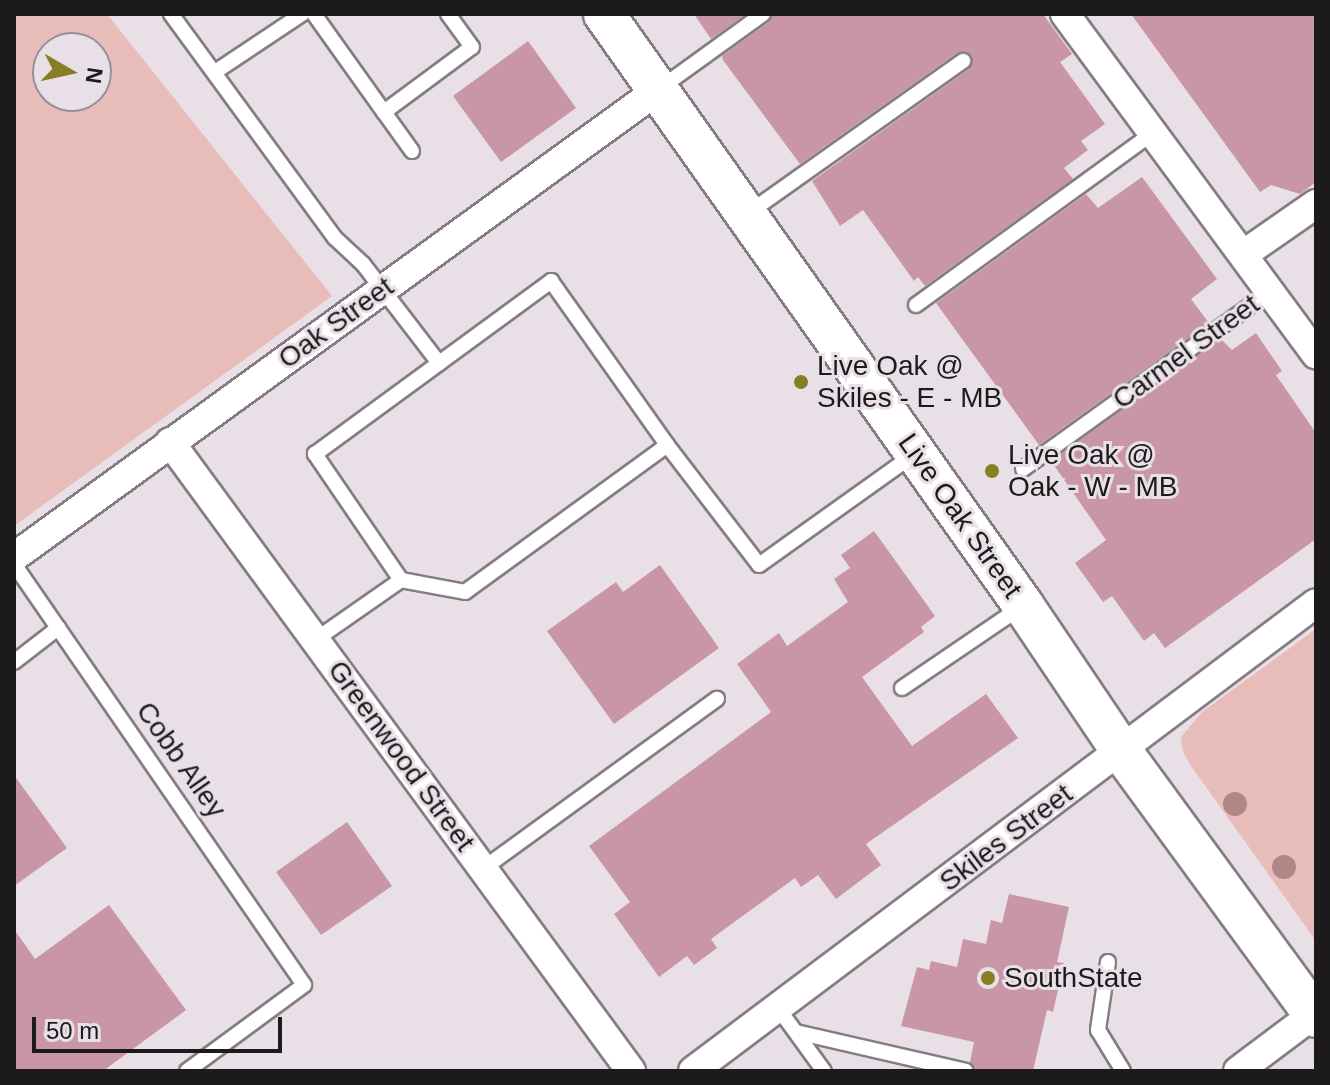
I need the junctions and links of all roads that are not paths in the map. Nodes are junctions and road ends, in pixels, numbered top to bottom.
1 (171, 14) edge
2 (302, 14) edge
3 (314, 14) edge
4 (448, 14) edge
5 (604, 14) edge
6 (763, 14) edge
7 (1065, 14) edge
8 (963, 61) dead end
9 (215, 72) junction
10 (658, 90) junction
11 (384, 112) junction
12 (1153, 133) junction
13 (412, 151) dead end
14 (1316, 204) edge
15 (747, 214) junction
16 (1244, 254) junction
17 (382, 290) junction
18 (1271, 291) junction
19 (916, 305) dead end
20 (1316, 355) edge
21 (439, 363) junction
22 (170, 442) junction
23 (667, 445) junction
24 (915, 453) junction
25 (1023, 469) dead end
26 (14, 557) edge
27 (14, 564) edge
28 (401, 580) junction
29 (1316, 603) edge
30 (1023, 605) junction
31 (58, 628) junction
32 (315, 640) junction
33 (14, 662) edge
34 (902, 688) dead end
35 (717, 699) dead end
36 (1122, 752) junction
37 (484, 868) junction
38 (1108, 962) dead end
39 (778, 1008) junction
40 (1315, 1016) edge
41 (796, 1032) junction
42 (187, 1071) edge
43 (631, 1071) edge
44 (693, 1071) edge
45 (824, 1071) edge
46 (966, 1071) edge
47 (1123, 1071) edge
48 (1238, 1071) edge

1 - 9 lane
2 - 9 lane
3 - 11 lane
4 - 11 lane
5 - 10 street, Live Oak Street
6 - 10 lane
7 - 12 street, Carmel Street
8 - 15 lane
9 - 17 lane
10 - 15 street, Live Oak Street
10 - 17 street, Oak Street
11 - 13 lane
12 - 16 street, Carmel Street
12 - 19 lane
14 - 16 street
15 - 24 street, Live Oak Street
16 - 18 street, Carmel Street
17 - 21 lane
17 - 22 street, Oak Street
18 - 20 street, Carmel Street
18 - 25 lane, Carmel Street
21 - 23 lane
21 - 28 lane
22 - 26 street, Oak Street
22 - 32 street, Greenwood Street
23 - 24 lane
23 - 28 lane
24 - 30 street, Live Oak Street
27 - 31 lane, Cobb Alley
28 - 32 lane
29 - 36 street, Skiles Street
30 - 34 lane
30 - 36 street, Live Oak Street
31 - 33 lane
31 - 42 lane, Cobb Alley
32 - 37 street, Greenwood Street
35 - 37 lane
36 - 39 street, Skiles Street
36 - 40 street, Live Oak Street
37 - 43 street, Greenwood Street
38 - 47 lane
39 - 41 lane
39 - 44 street, Skiles Street
40 - 48 street
41 - 45 lane
41 - 46 lane

